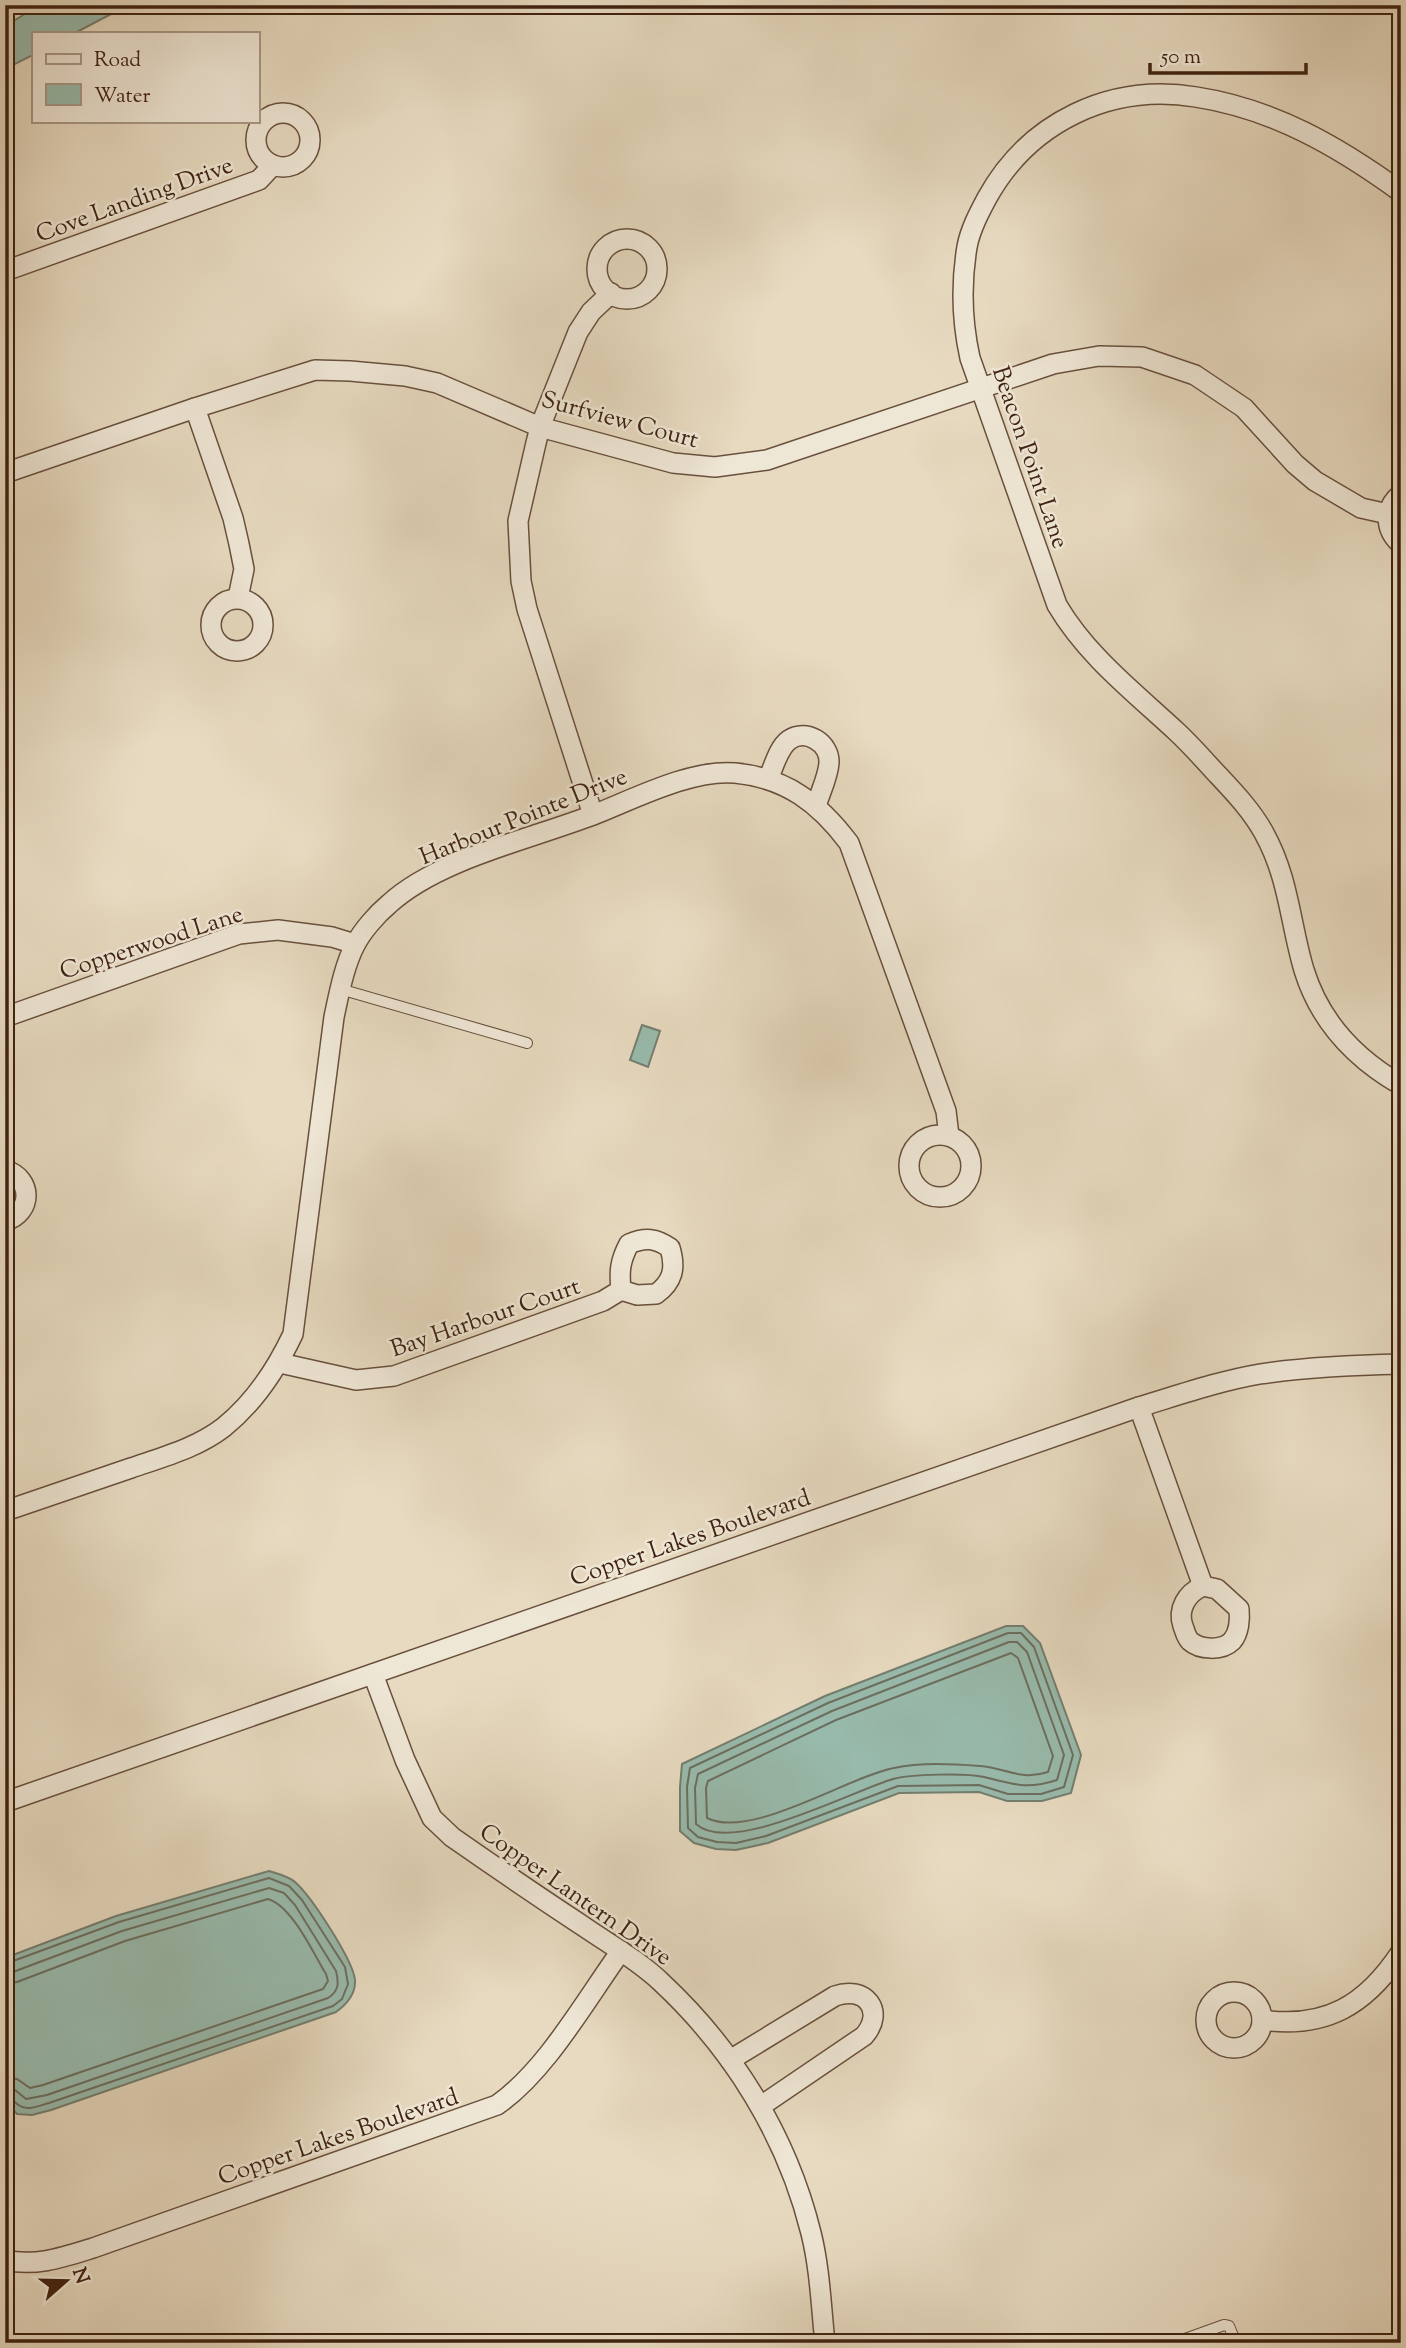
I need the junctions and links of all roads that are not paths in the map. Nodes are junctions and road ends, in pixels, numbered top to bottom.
1 (273, 165) dead end
2 (1401, 192) edge
3 (5, 271) edge
4 (611, 293) dead end
5 (980, 388) junction
6 (195, 408) junction
7 (540, 427) junction
8 (5, 472) edge
9 (1401, 494) edge
10 (1388, 514) junction
11 (1401, 544) edge
12 (238, 598) dead end
13 (768, 779) junction
14 (816, 806) junction
15 (593, 816) junction
16 (355, 944) junction
17 (340, 989) junction
18 (5, 1017) edge
19 (527, 1043) dead end
20 (1401, 1085) edge
21 (949, 1136) dead end
22 (5, 1170) edge
23 (5, 1221) edge
24 (621, 1290) dead end
25 (279, 1363) junction
26 (1401, 1364) edge
27 (1139, 1407) junction
28 (5, 1511) edge
29 (1203, 1586) dead end
30 (373, 1674) junction
31 (5, 1802) edge
32 (621, 1951) junction
33 (1401, 1952) edge
34 (1262, 2021) dead end
35 (730, 2060) junction
36 (761, 2106) junction
37 (5, 2260) edge
38 (825, 2343) edge
39 (1174, 2343) edge
40 (1236, 2343) edge

1 - 3 street, Cove Landing Drive
2 - 5 street, Beacon Point Lane
4 - 7 street
5 - 7 street, Surfview Court
5 - 10 street, Surfview Court
5 - 20 street, Beacon Point Lane
6 - 7 street, Surfview Court
6 - 8 street, Surfview Court
6 - 12 street
7 - 15 street
9 - 10 street
10 - 11 street
13 - 14 street, Harbour Pointe Drive
13 - 14 street
13 - 15 street, Harbour Pointe Drive
14 - 21 street, Harbour Pointe Drive
15 - 16 street, Harbour Pointe Drive
16 - 17 street, Harbour Pointe Drive
16 - 18 street, Copperwood Lane
17 - 19 lane
17 - 25 street, Harbour Pointe Drive
22 - 23 street
24 - 25 street, Bay Harbour Court
25 - 28 street, Harbour Pointe Drive
26 - 27 street, Copper Lakes Boulevard
27 - 29 street
27 - 30 street, Copper Lakes Boulevard
30 - 31 street, Copper Lakes Boulevard
30 - 32 street, Copper Lantern Drive
32 - 35 street, Copper Lantern Drive
32 - 37 street, Copper Lakes Boulevard
33 - 34 street
35 - 36 street, Copper Lantern Drive
35 - 36 street
36 - 38 street, Copper Lantern Drive
39 - 40 lane

